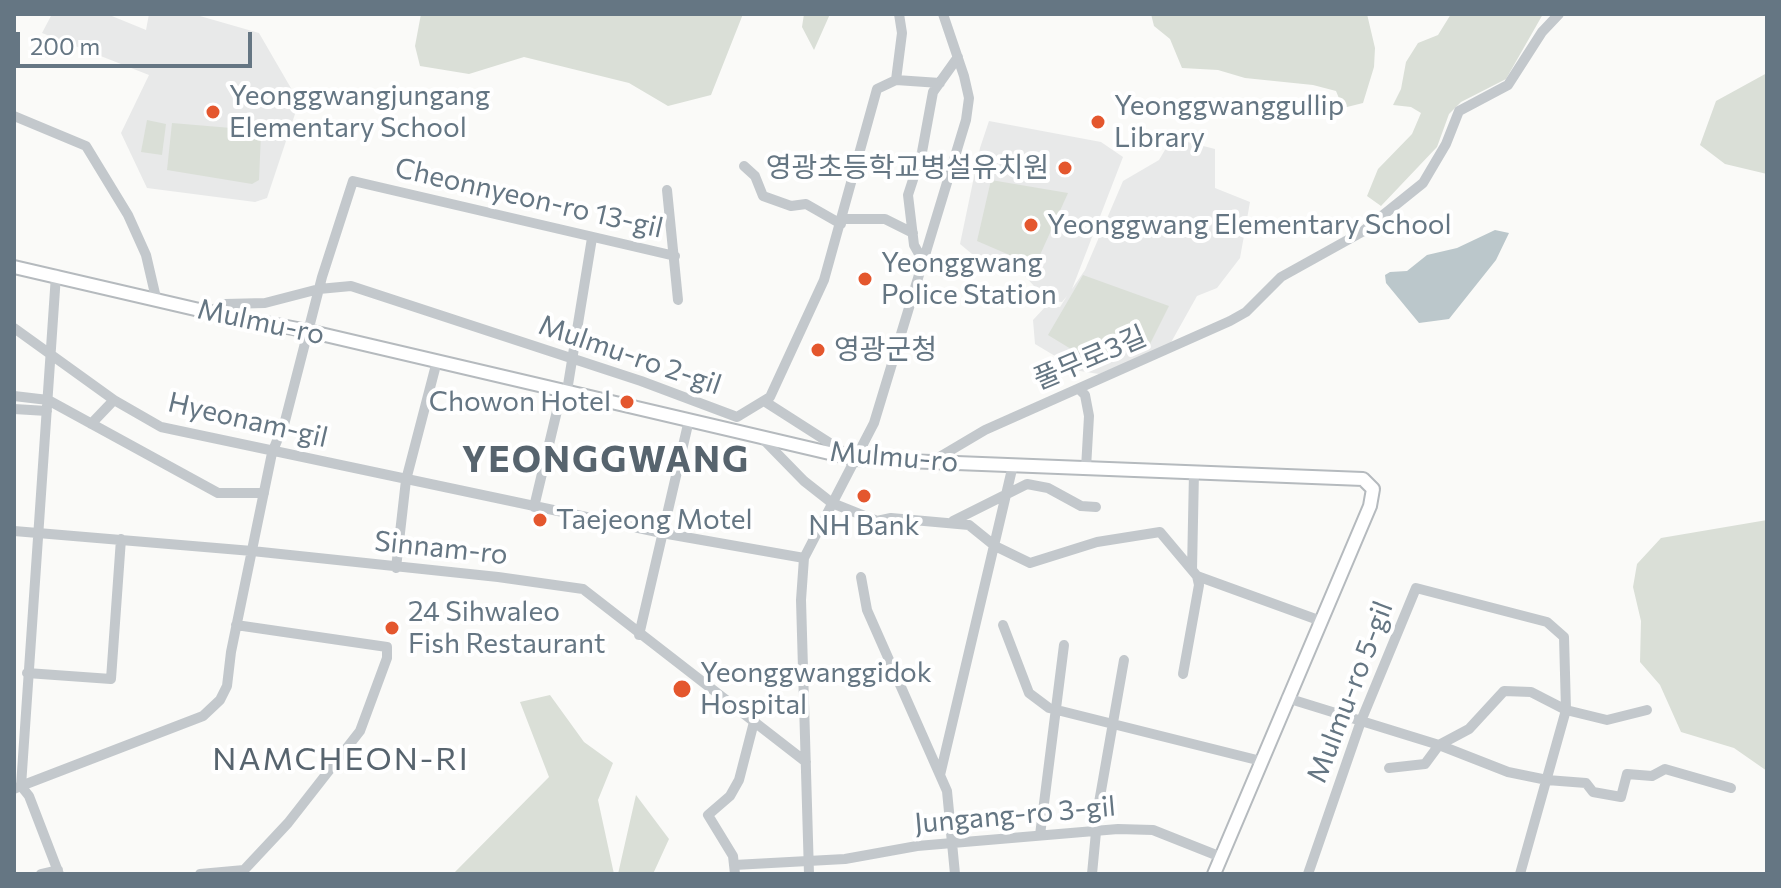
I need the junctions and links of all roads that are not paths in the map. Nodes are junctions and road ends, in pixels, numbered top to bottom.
1 (899, 14) edge
2 (943, 14) edge
3 (1559, 14) edge
4 (958, 57) junction
5 (896, 80) junction
6 (940, 83) junction
7 (14, 116) edge
8 (744, 166) dead end
9 (667, 190) dead end
10 (842, 222) junction
11 (913, 233) junction
12 (592, 238) junction
13 (675, 256) junction
14 (923, 261) junction
15 (14, 267) edge
16 (56, 275) junction
17 (319, 289) junction
18 (156, 298) junction
19 (678, 300) dead end
20 (208, 312) junction
21 (14, 328) edge
22 (308, 331) junction
23 (51, 354) junction
24 (572, 359) junction
25 (437, 361) junction
26 (1079, 389) junction
27 (564, 391) junction
28 (14, 396) edge
29 (114, 400) junction
30 (764, 401) junction
31 (48, 405) junction
32 (14, 409) edge
33 (689, 420) junction
34 (91, 424) junction
35 (761, 437) junction
36 (272, 453) junction
37 (855, 459) junction
38 (931, 462) junction
39 (1013, 465) junction
40 (1086, 468) junction
41 (1194, 472) junction
42 (406, 480) junction
43 (264, 493) junction
44 (1006, 497) junction
45 (832, 503) junction
46 (534, 507) junction
47 (1096, 507) dead end
48 (952, 521) junction
49 (14, 531) edge
50 (39, 532) junction
51 (662, 533) junction
52 (121, 539) junction
53 (995, 546) junction
54 (252, 551) junction
55 (804, 558) junction
56 (396, 568) junction
57 (1195, 573) junction
58 (861, 577) dead end
59 (1321, 621) junction
60 (236, 625) junction
61 (1003, 625) dead end
62 (639, 635) junction
63 (1064, 645) dead end
64 (1124, 660) dead end
65 (27, 673) junction
66 (1183, 674) dead end
67 (1287, 698) junction
68 (1055, 709) junction
69 (1566, 710) junction
70 (1647, 710) dead end
71 (1361, 721) junction
72 (754, 722) junction
73 (1113, 725) junction
74 (1439, 745) junction
75 (1261, 761) junction
76 (806, 762) junction
77 (1389, 768) dead end
78 (940, 775) junction
79 (1547, 780) junction
80 (17, 787) edge
81 (1731, 788) dead end
82 (1095, 832) junction
83 (1040, 835) junction
84 (953, 844) junction
85 (1221, 857) junction
86 (809, 860) junction
87 (735, 870) edge
88 (58, 872) edge
89 (41, 874) edge
90 (200, 874) edge
91 (809, 874) edge
92 (955, 874) edge
93 (1092, 874) edge
94 (1214, 874) edge
95 (1308, 874) edge
96 (1520, 874) edge

1 - 5 street
2 - 4 street
3 - 26 street, 풀무로3길
4 - 6 street
4 - 14 street
5 - 6 street
5 - 10 street
6 - 11 street
7 - 18 street
8 - 10 street
9 - 13 street
10 - 11 street
10 - 30 street
11 - 14 street
12 - 13 street, Cheonnyeon-ro 13-gil
12 - 17 street, Cheonnyeon-ro 13-gil
12 - 24 street
13 - 19 street
14 - 37 street
15 - 16 main road, Mulmu-ro
16 - 18 main road, Mulmu-ro
16 - 23 street
17 - 20 street, Mulmu-ro 2-gil
17 - 22 street, Cheonnyeon-ro 13-gil
17 - 24 street, Mulmu-ro 2-gil
18 - 20 main road, Mulmu-ro
20 - 22 main road, Mulmu-ro
21 - 23 street, Hyeonam-gil
22 - 25 main road, Mulmu-ro
22 - 36 street, Cheonnyeon-ro 13-gil
23 - 29 street, Hyeonam-gil
23 - 31 street
24 - 27 street
24 - 30 street, Mulmu-ro 2-gil
25 - 27 main road, Mulmu-ro
25 - 42 street
26 - 38 street, 풀무로3길
26 - 40 street
27 - 33 main road, Mulmu-ro
27 - 46 street
28 - 31 street
29 - 34 street
29 - 36 street, Hyeonam-gil
30 - 37 street
31 - 32 street
31 - 34 street
31 - 50 street
33 - 35 main road, Mulmu-ro
33 - 51 street
34 - 43 street
35 - 37 main road, Mulmu-ro
35 - 45 street
36 - 42 street, Hyeonam-gil
36 - 43 street, Cheonnyeon-ro 13-gil
37 - 38 main road, Mulmu-ro
37 - 45 street
38 - 39 main road, Mulmu-ro
39 - 40 main road, Mulmu-ro
39 - 44 street
40 - 41 main road, Mulmu-ro
41 - 57 street
41 - 59 main road, Mulmu-ro
42 - 46 street, Hyeonam-gil
42 - 56 street
43 - 54 street, Cheonnyeon-ro 13-gil
44 - 47 street
44 - 48 street
44 - 53 street
45 - 48 street
45 - 55 street
46 - 51 street, Hyeonam-gil
48 - 53 street
49 - 50 street, Sinnam-ro
50 - 52 street, Sinnam-ro
50 - 65 street
51 - 55 street, Hyeonam-gil
51 - 62 street
52 - 54 street, Sinnam-ro
52 - 65 street
53 - 57 street
53 - 78 street
54 - 56 street, Sinnam-ro
54 - 60 street, Cheonnyeon-ro 13-gil
55 - 76 street
56 - 62 street, Sinnam-ro
57 - 59 street
57 - 66 street
58 - 78 street
59 - 67 main road, Mulmu-ro
60 - 80 street, Cheonnyeon-ro 13-gil
60 - 90 street
61 - 68 street
62 - 72 street, Sinnam-ro
63 - 68 street
64 - 73 street
65 - 80 street
67 - 71 street
67 - 75 main road, Mulmu-ro
68 - 73 street
68 - 83 street
69 - 70 street
69 - 71 street, Mulmu-ro 5-gil
69 - 74 street
69 - 79 street, Mulmu-ro 5-gil
71 - 74 street
71 - 95 street, Mulmu-ro 5-gil
72 - 76 street, Sinnam-ro
72 - 87 street
73 - 75 street
73 - 82 street
74 - 77 street
74 - 79 street
75 - 85 main road, Mulmu-ro
76 - 86 street
78 - 84 street
79 - 81 street
79 - 96 street, Mulmu-ro 5-gil
80 - 88 street
82 - 83 street, Jungang-ro 3-gil
82 - 85 street, Jungang-ro 3-gil
82 - 93 street
83 - 84 street, Jungang-ro 3-gil
84 - 86 street, Jungang-ro 3-gil
84 - 92 street
85 - 94 main road, Mulmu-ro
86 - 87 street, Jungang-ro 3-gil
86 - 91 street
88 - 89 street

